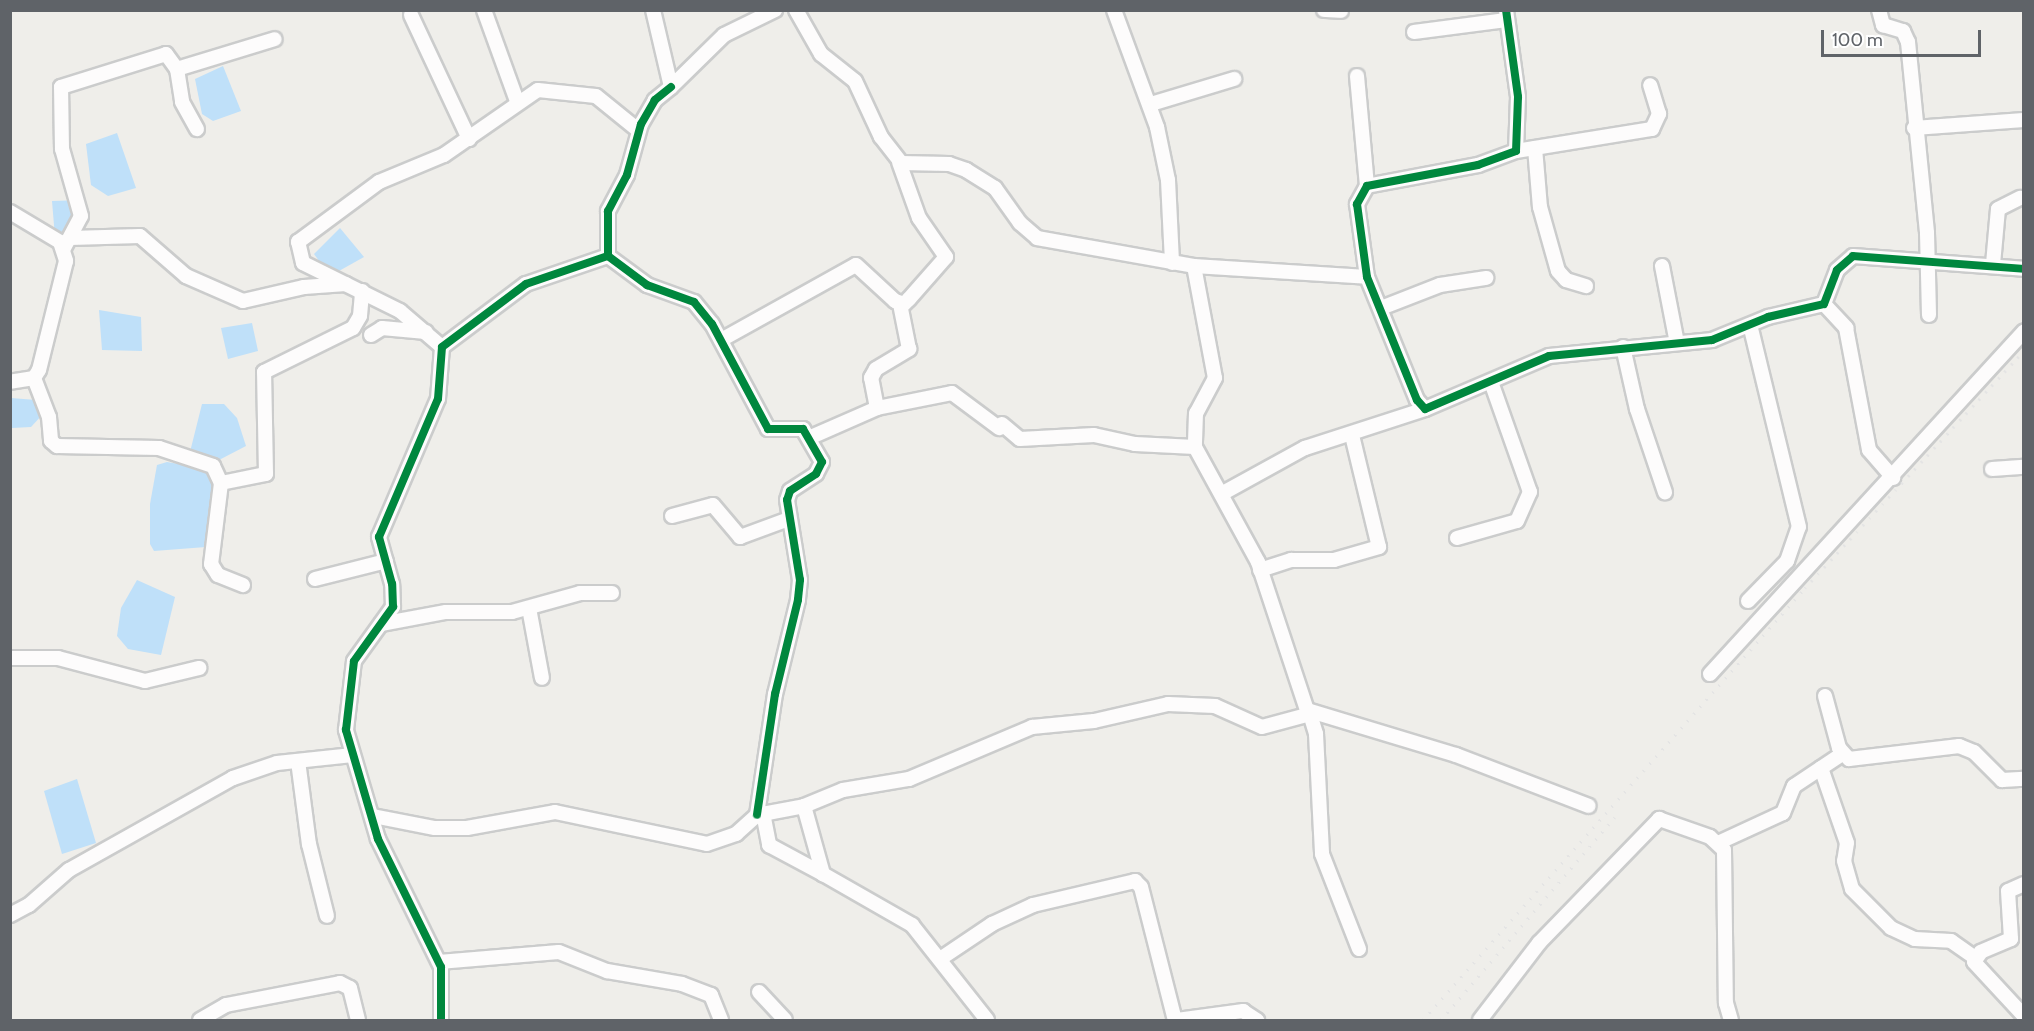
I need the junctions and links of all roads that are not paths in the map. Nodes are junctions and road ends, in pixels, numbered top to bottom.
1 (483, 10) edge
2 (654, 10) edge
3 (775, 10) edge
4 (796, 10) edge
5 (1113, 10) edge
6 (1324, 10) edge
7 (1879, 10) edge
8 (1341, 12) edge
9 (411, 15) dead end
10 (1506, 15) edge
11 (1414, 32) dead end
12 (275, 39) dead end
13 (177, 69) junction
14 (1358, 76) dead end
15 (1234, 79) dead end
16 (1650, 85) dead end
17 (671, 87) junction
18 (517, 100) junction
19 (1151, 104) junction
20 (2024, 120) edge
21 (642, 123) junction
22 (1914, 128) junction
23 (197, 129) dead end
24 (469, 139) junction
25 (1535, 148) junction
26 (1516, 151) junction
27 (899, 162) junction
28 (1367, 186) junction
29 (2020, 198) dead end
30 (10, 212) edge
31 (67, 243) junction
32 (608, 256) junction
33 (1928, 261) junction
34 (1172, 263) junction
35 (1993, 264) junction
36 (1194, 266) junction
37 (1662, 266) dead end
38 (2024, 269) edge
39 (1368, 277) junction
40 (1486, 278) dead end
41 (1586, 286) dead end
42 (357, 287) junction
43 (905, 302) junction
44 (1824, 304) junction
45 (1381, 308) junction
46 (1929, 315) dead end
47 (1750, 325) junction
48 (2024, 331) edge
49 (426, 332) junction
50 (371, 335) dead end
51 (721, 340) junction
52 (1677, 343) junction
53 (442, 347) junction
54 (1623, 347) junction
55 (34, 378) junction
56 (10, 382) edge
57 (1491, 382) junction
58 (877, 408) junction
59 (1425, 409) junction
60 (1352, 435) junction
61 (811, 437) junction
62 (1195, 447) junction
63 (2024, 467) edge
64 (1992, 469) dead end
65 (1893, 478) junction
66 (221, 483) junction
67 (1665, 492) dead end
68 (1223, 494) junction
69 (672, 516) dead end
70 (789, 519) junction
71 (1457, 538) dead end
72 (386, 561) junction
73 (1260, 570) junction
74 (315, 579) dead end
75 (243, 585) dead end
76 (612, 593) dead end
77 (1748, 601) dead end
78 (529, 608) junction
79 (381, 624) junction
80 (10, 658) edge
81 (199, 668) dead end
82 (1710, 674) dead end
83 (542, 678) dead end
84 (1825, 696) dead end
85 (1310, 714) junction
86 (1842, 754) junction
87 (354, 755) junction
88 (298, 761) junction
89 (1821, 768) junction
90 (2024, 779) edge
91 (804, 806) junction
92 (1589, 806) dead end
93 (760, 814) junction
94 (373, 816) junction
95 (1720, 842) junction
96 (823, 874) junction
97 (2024, 884) edge
98 (10, 915) edge
99 (327, 916) dead end
100 (1359, 949) dead end
101 (947, 954) junction
102 (1975, 958) junction
103 (439, 962) junction
104 (759, 992) dead end
105 (2024, 1016) edge
106 (200, 1020) edge
107 (357, 1020) edge
108 (441, 1020) edge
109 (721, 1020) edge
110 (785, 1020) edge
111 (987, 1020) edge
112 (1176, 1020) edge
113 (1257, 1020) edge
114 (1480, 1020) edge
115 (1731, 1020) edge

1 - 18 street
2 - 17 street
3 - 17 street
4 - 27 street
5 - 19 street
6 - 8 street
7 - 22 street
9 - 24 street
10 - 11 street
10 - 26 street
12 - 13 street
13 - 23 street
13 - 31 street
14 - 28 street
15 - 19 street
16 - 25 street
17 - 21 street
18 - 21 street
18 - 24 street
19 - 34 street
20 - 22 street
21 - 32 street
22 - 33 street
24 - 42 street
25 - 26 street
25 - 41 street
26 - 28 street
27 - 34 street
27 - 43 street
28 - 39 street
29 - 35 street
30 - 31 street
31 - 42 street
31 - 55 street
32 - 51 street
32 - 53 street
33 - 35 street
33 - 44 street
33 - 46 street
34 - 36 street
35 - 38 street
36 - 39 street
36 - 62 street
37 - 52 street
39 - 45 street
40 - 45 street
42 - 49 street
42 - 66 street
43 - 51 street
43 - 58 street
44 - 47 street
44 - 65 street
45 - 59 street
47 - 52 street
47 - 77 street
48 - 65 street
49 - 50 street
49 - 53 street
51 - 61 street
52 - 54 street
53 - 72 street
54 - 57 street
54 - 67 street
55 - 56 street
55 - 66 street
57 - 59 street
57 - 71 street
58 - 61 street
58 - 62 street
59 - 60 street
60 - 68 street
60 - 73 street
61 - 70 street
62 - 68 street
63 - 64 street
65 - 82 street
66 - 75 street
68 - 73 street
69 - 70 street
70 - 93 street
72 - 74 street
72 - 79 street
73 - 85 street
76 - 78 street
78 - 79 street
78 - 83 street
79 - 87 street
80 - 81 street
84 - 86 street
85 - 91 street
85 - 92 street
85 - 100 street
86 - 89 street
86 - 90 street
87 - 88 street
87 - 94 street
88 - 98 street
88 - 99 street
89 - 95 street
89 - 102 street
91 - 93 street
91 - 96 street
93 - 94 street
93 - 96 street
94 - 103 street
95 - 114 street
95 - 115 street
96 - 101 street
97 - 102 street
101 - 111 street
101 - 112 street
102 - 105 street
103 - 108 street
103 - 109 street
104 - 110 street
106 - 107 street
112 - 113 street

